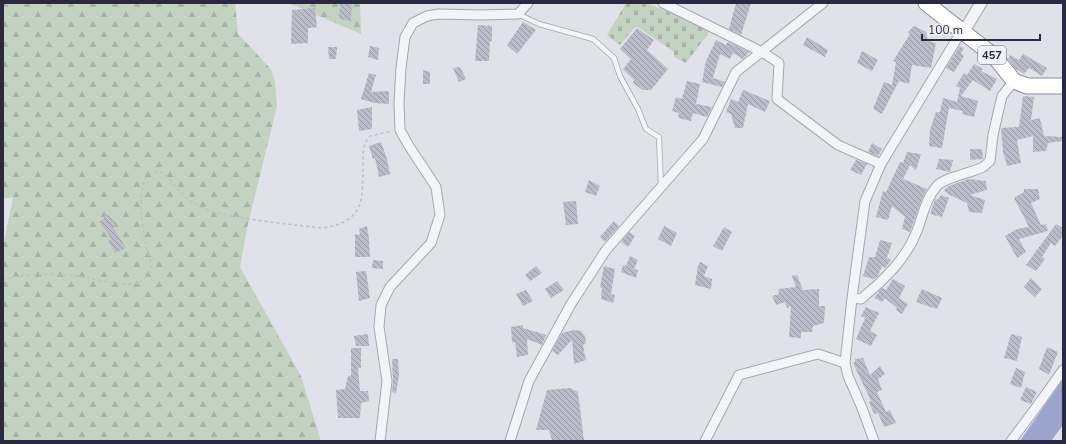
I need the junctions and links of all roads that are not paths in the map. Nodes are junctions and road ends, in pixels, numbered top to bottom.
1 (528, 3) edge
2 (663, 3) edge
3 (823, 3) edge
4 (926, 3) edge
5 (981, 3) edge
6 (518, 14) junction
7 (964, 33) junction
8 (762, 52) junction
9 (1014, 81) junction
10 (1063, 86) edge
11 (881, 164) junction
12 (662, 186) junction
13 (852, 298) junction
14 (845, 363) junction
15 (1063, 370) edge
16 (380, 441) edge
17 (510, 441) edge
18 (705, 441) edge
19 (874, 441) edge
20 (1011, 441) edge

1 - 6 street
2 - 8 street
3 - 8 street
4 - 7 highway, 457
5 - 7 street
6 - 12 lane
6 - 16 street
7 - 9 highway, 457
7 - 11 street
8 - 11 street
8 - 12 street
9 - 10 highway
9 - 13 street
11 - 13 street
12 - 17 street
13 - 14 street
14 - 18 street
14 - 19 street
15 - 20 street

